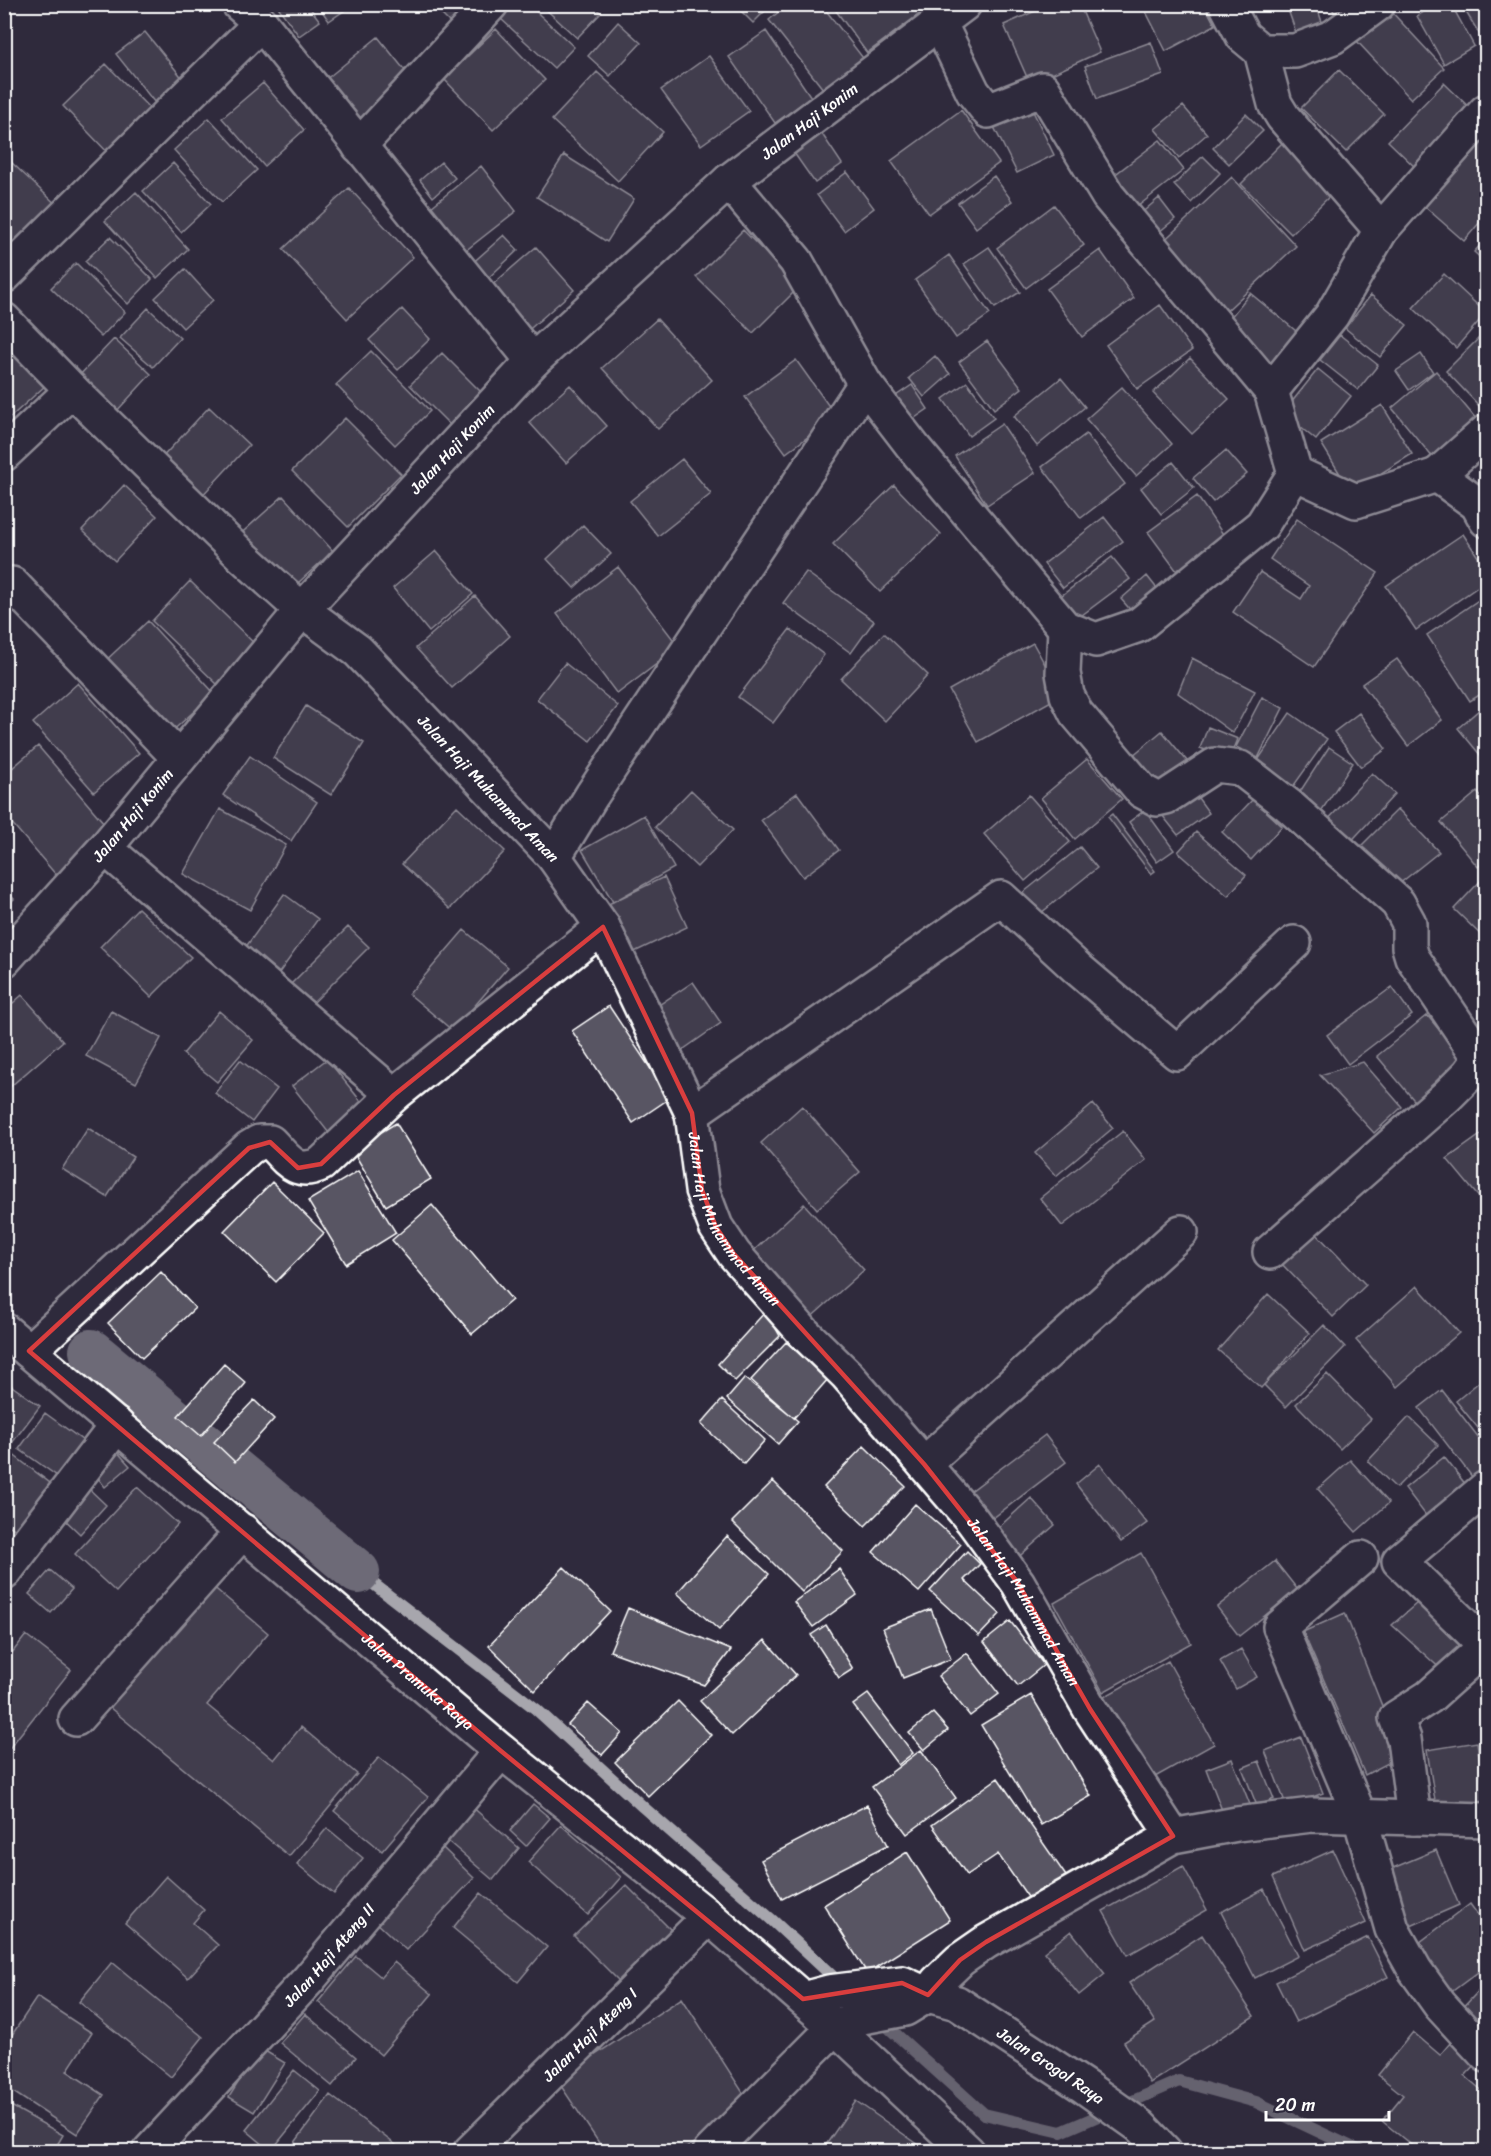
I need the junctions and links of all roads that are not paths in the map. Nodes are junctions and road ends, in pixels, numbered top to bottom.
1 (491, 4) edge
2 (1226, 4) edge
3 (1378, 4) edge
4 (956, 9) edge
5 (250, 14) edge
6 (1261, 51) junction
7 (1486, 111) edge
8 (359, 146) junction
9 (729, 181) junction
10 (1381, 230) junction
11 (4, 276) edge
12 (4, 320) edge
13 (533, 361) junction
14 (865, 384) junction
15 (72, 390) junction
16 (1271, 391) junction
17 (1486, 432) edge
18 (4, 454) edge
19 (1295, 473) junction
20 (1437, 475) junction
21 (1486, 520) edge
22 (12, 584) dead end
23 (302, 610) junction
24 (1065, 628) junction
25 (179, 758) junction
26 (105, 848) junction
27 (554, 857) junction
28 (603, 927) junction
29 (1294, 943) dead end
30 (4, 960) edge
31 (1483, 1063) edge
32 (394, 1095) junction
33 (692, 1113) junction
34 (1181, 1232) dead end
35 (1270, 1252) dead end
36 (4, 1330) edge
37 (29, 1351) junction
38 (117, 1425) junction
39 (924, 1464) junction
40 (1486, 1488) edge
41 (243, 1532) junction
42 (1361, 1558) dead end
43 (4, 1573) edge
44 (1486, 1646) edge
45 (76, 1719) dead end
46 (501, 1751) junction
47 (1360, 1817) junction
48 (1414, 1818) junction
49 (1486, 1820) edge
50 (1173, 1836) junction
51 (709, 1917) junction
52 (816, 1995) junction
53 (912, 1996) junction
54 (846, 2023) junction
55 (1486, 2055) edge
56 (149, 2151) edge
57 (470, 2151) edge
58 (710, 2151) edge
59 (969, 2151) edge
60 (1165, 2151) edge

1 - 8 street
2 - 6 street
3 - 6 street
4 - 9 street, Jalan Haji Konim
4 - 16 street
5 - 8 street
5 - 11 street
6 - 10 street
7 - 10 street
8 - 13 street
9 - 13 street, Jalan Haji Konim
9 - 14 street
10 - 16 street
12 - 15 street, Jalan Haji Muhammad Aman
13 - 23 street, Jalan Haji Konim
14 - 24 street
14 - 27 street
15 - 18 street
15 - 23 street, Jalan Haji Muhammad Aman
16 - 19 street
17 - 20 street
19 - 20 street
19 - 24 street
20 - 21 street
22 - 25 street
23 - 25 street, Jalan Haji Konim
23 - 27 street, Jalan Haji Muhammad Aman
24 - 31 street
25 - 26 street, Jalan Haji Konim
26 - 30 street, Jalan Haji Konim
26 - 32 street
27 - 28 street, Jalan Haji Muhammad Aman
28 - 32 street
28 - 33 street, Jalan Haji Muhammad Aman
29 - 33 street
31 - 35 street
32 - 37 street
33 - 39 street, Jalan Haji Muhammad Aman
34 - 39 street
36 - 37 street, Jalan Pramuka Raya
37 - 38 street, Jalan Pramuka Raya
38 - 41 street, Jalan Pramuka Raya
38 - 43 street
39 - 50 street, Jalan Haji Muhammad Aman
40 - 44 street
41 - 45 street
41 - 46 street, Jalan Pramuka Raya
42 - 47 street
44 - 48 street
46 - 51 street, Jalan Pramuka Raya
46 - 56 street, Jalan Haji Ateng II
47 - 48 street
47 - 50 street
47 - 55 street
48 - 49 street
50 - 53 street
51 - 52 street, Jalan Pramuka Raya
51 - 57 street, Jalan Haji Ateng I
52 - 53 street, Jalan Grogol Raya
52 - 54 street, Jalan Pramuka Raya
53 - 54 street, Jalan Grogol Raya
53 - 60 street, Jalan Grogol Raya
54 - 58 street
54 - 59 street, Jalan Pramuka Raya

